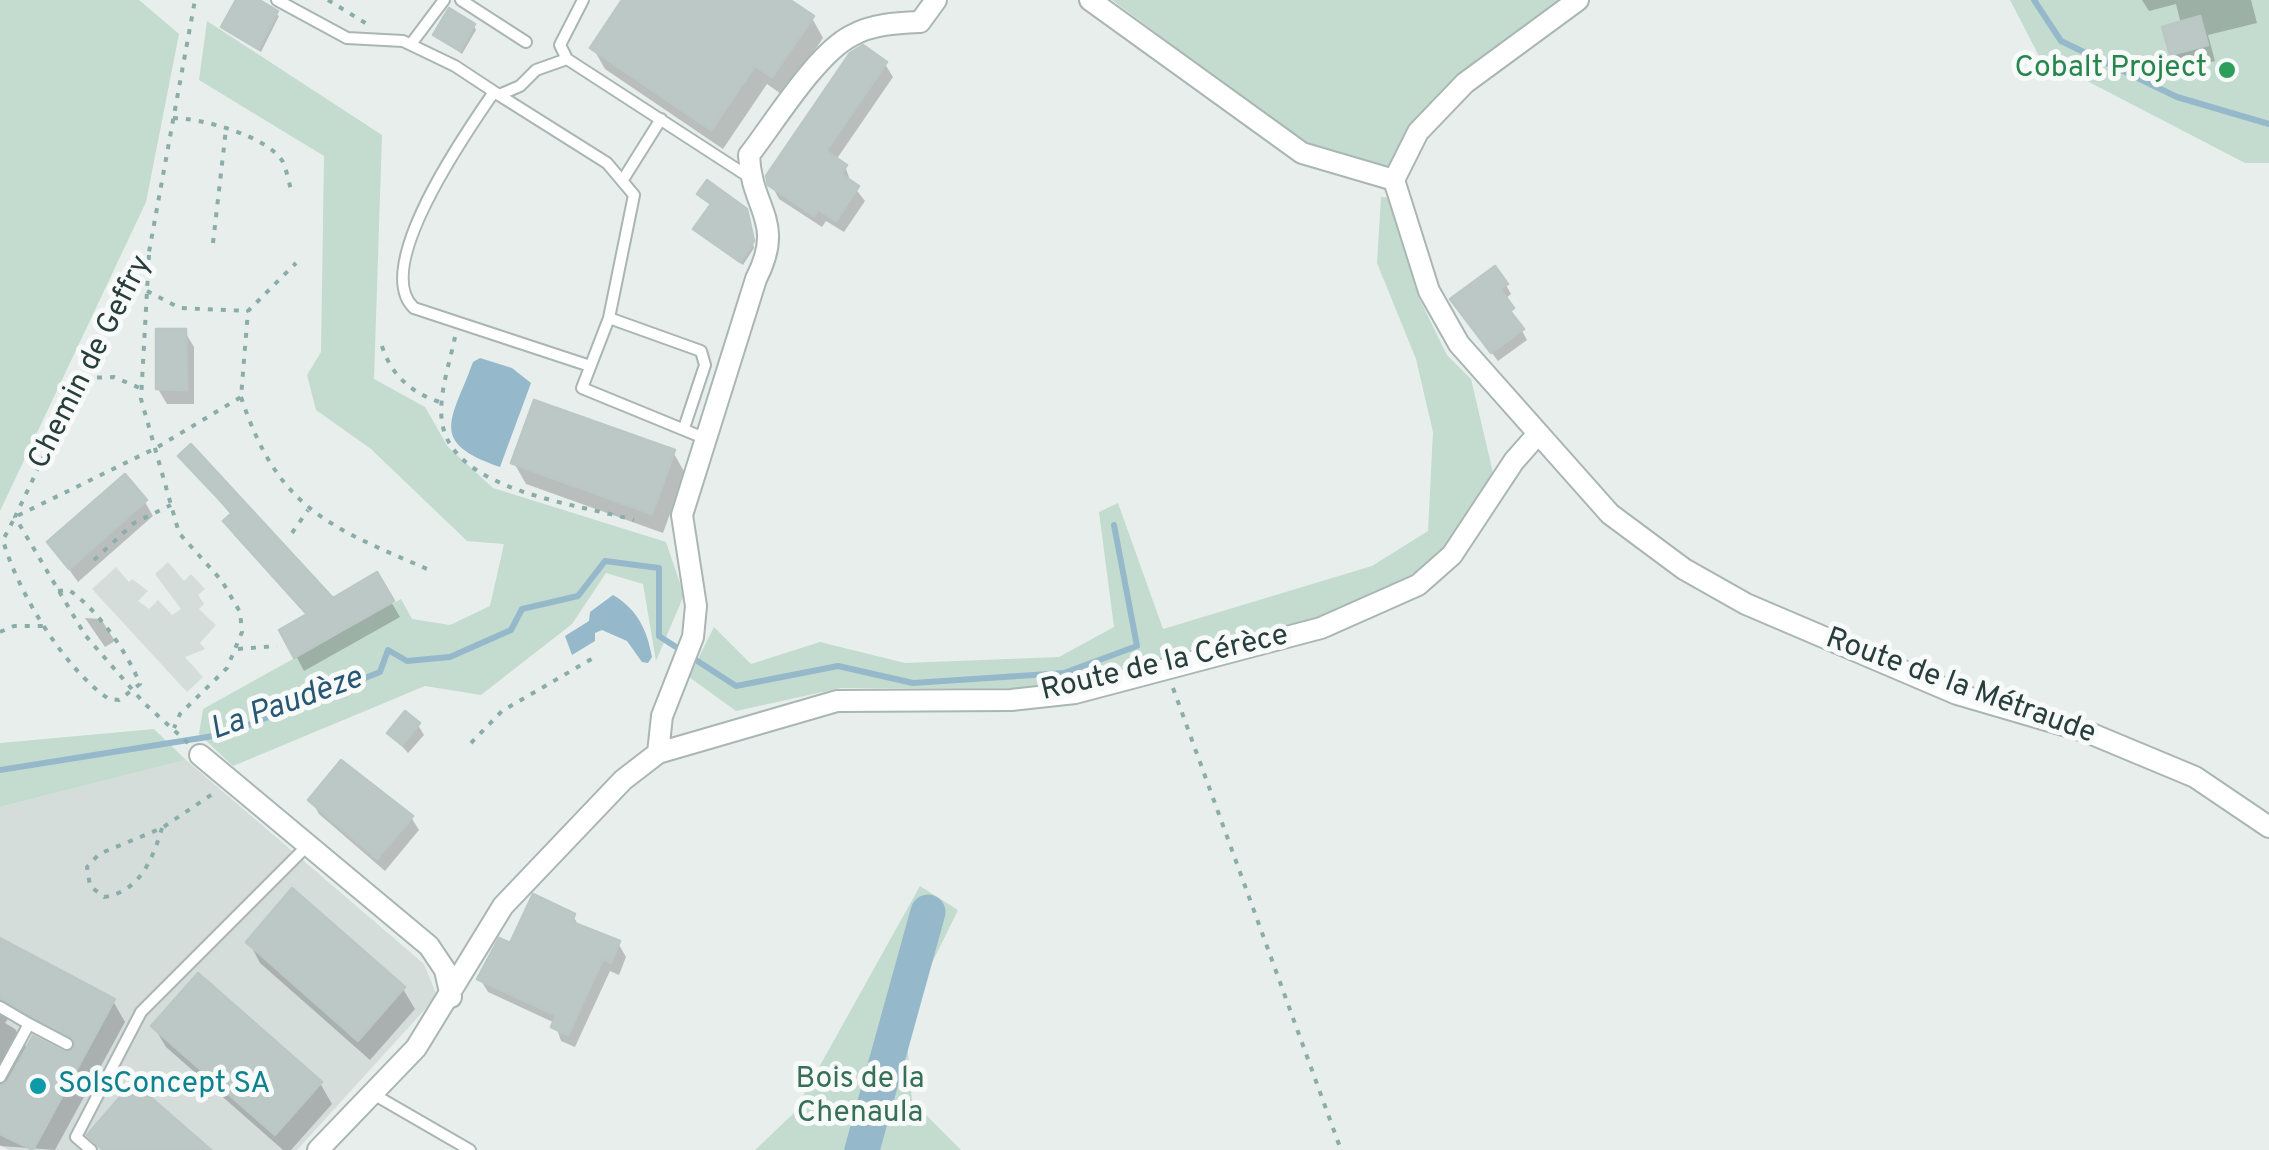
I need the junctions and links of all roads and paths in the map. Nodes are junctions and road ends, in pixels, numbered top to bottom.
1 (194, 0) edge
2 (277, 0) edge
3 (328, 0) edge
4 (444, 0) edge
5 (461, 0) edge
6 (583, 0) edge
7 (936, 0) edge
8 (1090, 0) edge
9 (1578, 0) edge
10 (388, 38) junction
11 (526, 42) dead end
12 (411, 44) junction
13 (566, 58) junction
14 (496, 94) junction
15 (174, 118) junction
16 (661, 119) junction
17 (226, 129) junction
18 (624, 178) junction
19 (750, 178) junction
20 (1394, 180) junction
21 (292, 194) dead end
22 (213, 243) dead end
23 (150, 252) junction
24 (296, 263) dead end
25 (147, 291) junction
26 (248, 311) junction
27 (609, 318) junction
28 (458, 322) junction
29 (382, 346) dead end
30 (590, 366) junction
31 (82, 378) junction
32 (142, 389) junction
33 (241, 397) junction
34 (443, 403) junction
35 (684, 428) junction
36 (1537, 435) junction
37 (704, 438) junction
38 (156, 448) junction
39 (171, 505) junction
40 (308, 510) junction
41 (16, 517) junction
42 (634, 520) dead end
43 (292, 533) dead end
44 (94, 560) dead end
45 (434, 572) dead end
46 (58, 591) junction
47 (46, 626) junction
48 (0, 632) edge
49 (276, 646) dead end
50 (238, 649) junction
51 (594, 658) dead end
52 (1166, 669) junction
53 (135, 692) junction
54 (471, 743) dead end
55 (658, 753) junction
56 (200, 756) dead end
57 (230, 780) junction
58 (2269, 827) edge
59 (162, 828) junction
60 (308, 845) junction
61 (451, 997) junction
62 (0, 1008) edge
63 (29, 1024) junction
64 (66, 1044) dead end
65 (0, 1077) edge
66 (373, 1094) junction
67 (91, 1150) edge
68 (318, 1150) edge
69 (470, 1150) edge
70 (1341, 1150) edge

1 - 15 path, Chemin de Geffry
2 - 10 lane
3 - 10 path
4 - 12 lane
5 - 11 lane
6 - 13 lane
7 - 19 street
8 - 20 street
9 - 20 street
10 - 12 lane
12 - 14 lane
13 - 14 lane
13 - 16 lane
14 - 18 lane
14 - 28 lane
15 - 17 path
15 - 23 path, Chemin de Geffry
16 - 18 lane
16 - 19 lane
17 - 21 path
17 - 22 path
18 - 27 lane
19 - 37 street
20 - 36 street, Route de la Métraude
23 - 25 path
23 - 31 path, Chemin de Geffry
24 - 26 path
25 - 26 path
25 - 32 path
26 - 33 path
27 - 30 lane
27 - 35 lane
28 - 30 lane
28 - 34 path
29 - 34 path
30 - 35 lane
31 - 32 path
31 - 41 path, Chemin de Geffry
32 - 38 path
33 - 38 path
33 - 40 path
34 - 42 path
35 - 37 lane
36 - 52 street, Route de la Cérèce
36 - 58 street, Route de la Métraude
37 - 55 street
38 - 39 path
38 - 41 path
39 - 44 path
39 - 50 path
40 - 43 path
40 - 45 path
41 - 46 path
41 - 47 path, Chemin de Geffry
46 - 53 path
46 - 53 path
47 - 48 path
47 - 53 path
49 - 50 path
50 - 53 path
51 - 54 path
52 - 55 street, Route de la Cérèce
52 - 70 path
55 - 61 street, Route de la Cérèce
56 - 57 street
57 - 59 path
57 - 60 street
59 - 59 path
60 - 61 street
60 - 67 lane
61 - 66 street, Route de la Cérèce
62 - 63 lane
63 - 64 lane
63 - 65 lane
66 - 68 street, Route de la Cérèce
66 - 69 lane

